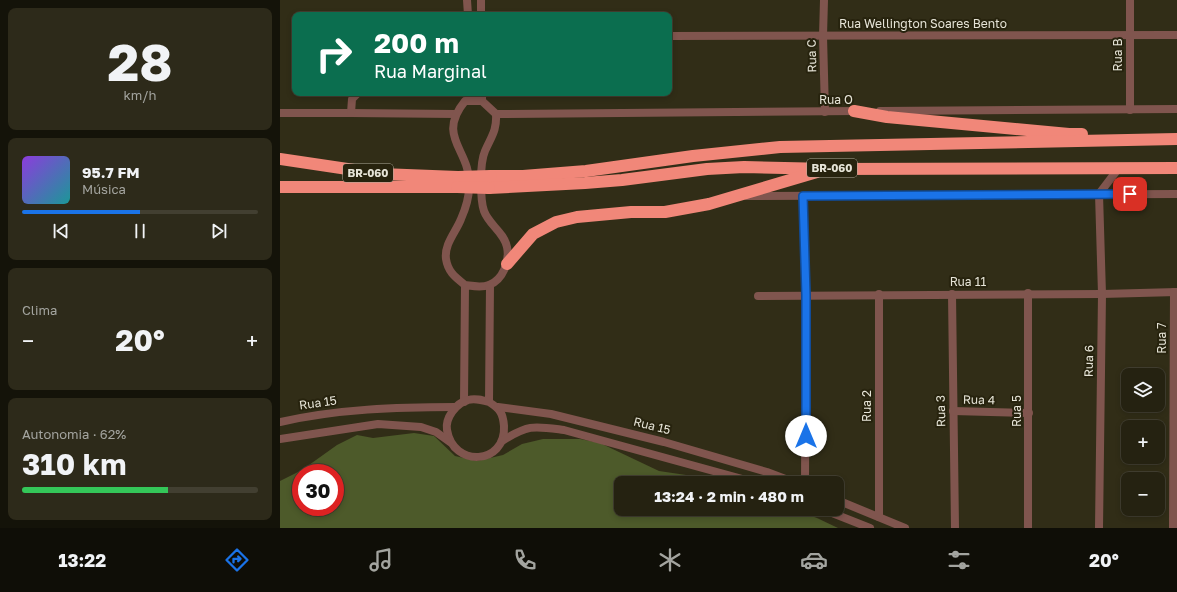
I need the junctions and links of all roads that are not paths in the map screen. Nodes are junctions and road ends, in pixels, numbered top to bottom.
1 (467, 0) edge
2 (481, 0) edge
3 (824, 0) edge
4 (1130, 0) edge
5 (468, 12) edge
6 (481, 12) edge
7 (1130, 34) junction
8 (1177, 34) edge
9 (672, 36) edge
10 (824, 36) junction
11 (354, 97) dead end
12 (465, 97) edge
13 (482, 97) edge
14 (1130, 110) junction
15 (1177, 110) edge
16 (825, 112) junction
17 (854, 112) junction
18 (280, 113) edge
19 (351, 113) junction
20 (456, 114) junction
21 (496, 114) junction
22 (1177, 138) edge
23 (280, 159) edge
24 (829, 168) junction
25 (1177, 168) edge
26 (1118, 169) junction
27 (457, 182) junction
28 (490, 182) junction
29 (280, 187) edge
30 (1099, 194) junction
31 (1177, 194) edge
32 (736, 196) junction
33 (803, 196) junction
34 (507, 264) junction
35 (465, 285) junction
36 (490, 285) junction
37 (1175, 292) edge
38 (1028, 293) junction
39 (879, 294) junction
40 (952, 294) junction
41 (1102, 294) junction
42 (806, 295) junction
43 (758, 296) dead end
44 (464, 402) junction
45 (489, 402) junction
46 (456, 407) junction
47 (498, 407) junction
48 (953, 411) junction
49 (1029, 413) junction
50 (280, 422) edge
51 (280, 439) edge
52 (502, 441) junction
53 (450, 442) junction
54 (731, 476) edge
55 (778, 476) edge
56 (805, 476) edge
57 (844, 503) edge
58 (840, 516) edge
59 (879, 517) junction
60 (870, 528) edge
61 (905, 528) edge
62 (955, 528) edge
63 (1028, 528) edge
64 (1099, 528) edge
65 (1173, 528) edge

1 - 5 street
2 - 6 street
3 - 10 street, Rua C
4 - 7 street, Rua B
7 - 8 street, Rua Wellington Soares Bento
7 - 10 street, Rua Wellington Soares Bento
7 - 14 street, Rua B
9 - 10 street, Rua Wellington Soares Bento
10 - 16 street, Rua C
11 - 19 street
12 - 13 street
12 - 20 street
13 - 21 street
14 - 15 street, Rua O
14 - 17 street, Rua O
16 - 17 street, Rua O
16 - 21 street, Rua O
17 - 22 highway
18 - 19 street
19 - 20 street
20 - 35 street
21 - 34 street
22 - 28 highway, BR-060
23 - 27 highway, BR-060
24 - 26 highway, BR-060
24 - 28 highway, BR-060
24 - 32 highway
25 - 26 highway, BR-060
26 - 30 street
27 - 28 highway, BR-060, bridge
27 - 29 highway, BR-060
30 - 31 street
30 - 33 street
30 - 41 street, Rua 6
32 - 33 street
32 - 34 highway
33 - 42 street
34 - 36 street
35 - 36 street
35 - 44 street
36 - 45 street
37 - 41 street, Rua 11
37 - 65 street, Rua 7
38 - 40 street, Rua 11
38 - 41 street, Rua 11
38 - 49 street, Rua 5
39 - 40 street, Rua 11
39 - 42 street, Rua 11
39 - 59 street, Rua 2
40 - 48 street, Rua 3
41 - 64 street, Rua 6
42 - 43 street, Rua 11
42 - 56 street
44 - 45 street
44 - 46 street
45 - 47 street
46 - 50 street, Rua 15
46 - 53 street
47 - 52 street
47 - 55 street, Rua 15
48 - 49 street, Rua 4
48 - 62 street, Rua 3
49 - 63 street, Rua 5
51 - 53 street
52 - 53 street
52 - 54 street
57 - 59 street
58 - 60 street
59 - 61 street

